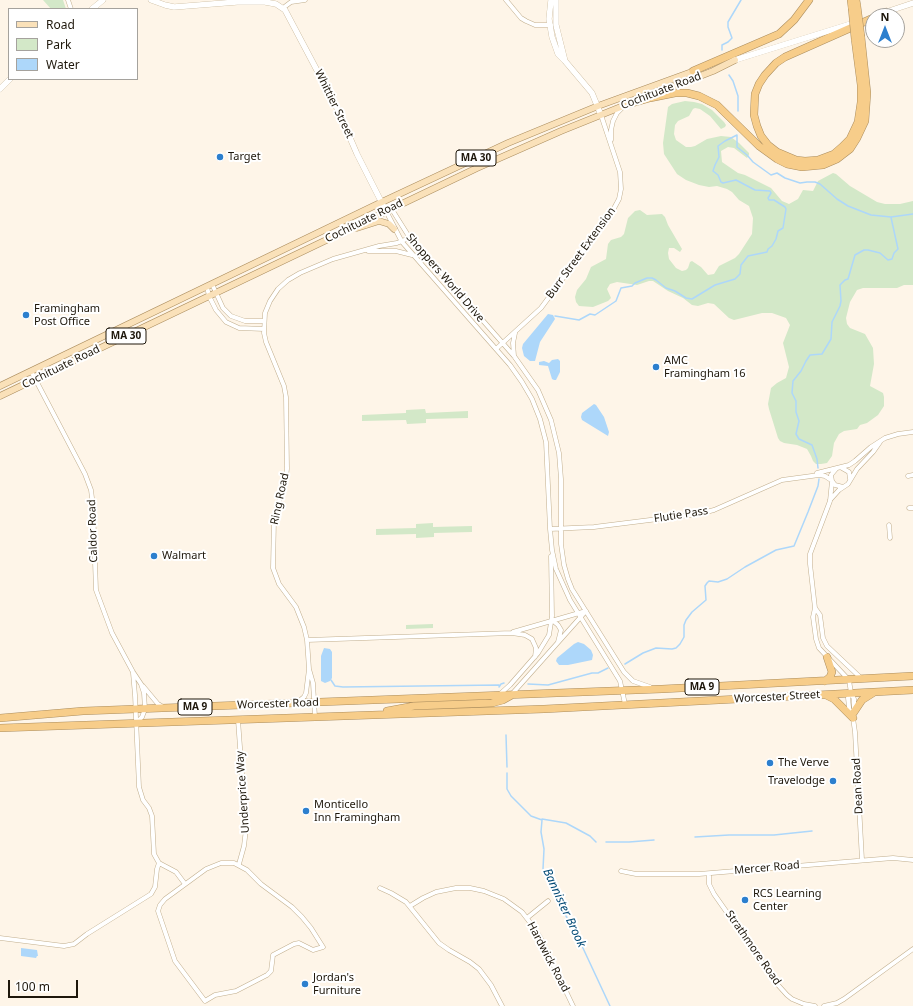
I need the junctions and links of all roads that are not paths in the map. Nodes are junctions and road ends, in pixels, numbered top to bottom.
1 (103, 0) edge
2 (151, 0) edge
3 (305, 0) edge
4 (506, 0) edge
5 (551, 0) edge
6 (556, 0) edge
7 (808, 0) edge
8 (851, 0) edge
9 (237, 1) edge
10 (913, 3) edge
11 (855, 5) edge
12 (93, 8) edge
13 (283, 8) junction
14 (898, 8) edge
15 (865, 20) edge
16 (865, 21) edge
17 (553, 25) junction
18 (858, 38) junction
19 (735, 60) junction
20 (693, 71) junction
21 (9, 80) edge
22 (0, 89) edge
23 (629, 104) junction
24 (598, 106) junction
25 (601, 115) junction
26 (612, 146) junction
27 (382, 202) junction
28 (388, 209) junction
29 (394, 229) junction
30 (409, 238) junction
31 (327, 239) junction
32 (402, 242) junction
33 (359, 252) junction
34 (416, 258) junction
35 (210, 285) junction
36 (216, 292) junction
37 (209, 296) junction
38 (264, 321) junction
39 (264, 329) junction
40 (516, 332) junction
41 (503, 343) junction
42 (496, 349) junction
43 (514, 356) junction
44 (31, 371) junction
45 (36, 379) junction
46 (0, 386) edge
47 (0, 396) edge
48 (913, 432) edge
49 (880, 442) junction
50 (838, 468) junction
51 (913, 475) edge
52 (807, 476) junction
53 (908, 476) dead end
54 (831, 480) junction
55 (850, 480) junction
56 (843, 487) junction
57 (830, 501) junction
58 (889, 525) dead end
59 (550, 529) junction
60 (560, 529) junction
61 (890, 538) dead end
62 (551, 543) junction
63 (815, 608) junction
64 (586, 611) junction
65 (578, 613) junction
66 (581, 618) junction
67 (552, 620) junction
68 (508, 633) junction
69 (307, 640) junction
70 (555, 647) junction
71 (535, 657) junction
72 (827, 657) junction
73 (309, 669) junction
74 (133, 672) junction
75 (913, 676) edge
76 (862, 679) junction
77 (849, 680) junction
78 (825, 681) junction
79 (141, 684) junction
80 (662, 689) junction
81 (913, 690) edge
82 (623, 691) junction
83 (878, 692) junction
84 (556, 693) joint
85 (851, 693) junction
86 (512, 694) junction
87 (824, 694) junction
88 (492, 695) junction
89 (314, 703) junction
90 (292, 704) junction
91 (625, 704) junction
92 (168, 708) junction
93 (136, 709) junction
94 (145, 709) junction
95 (521, 710) joint
96 (369, 715) junction
97 (852, 715) junction
98 (315, 717) junction
99 (0, 718) edge
100 (238, 720) junction
101 (136, 723) junction
102 (0, 728) edge
103 (862, 860) junction
104 (913, 860) edge
105 (159, 863) junction
106 (239, 864) junction
107 (621, 871) dead end
108 (709, 874) junction
109 (185, 884) junction
110 (380, 888) dead end
111 (548, 902) dead end
112 (410, 906) junction
113 (527, 918) junction
114 (0, 938) edge
115 (913, 949) edge
116 (502, 1006) edge
117 (573, 1006) edge
118 (814, 1006) edge
119 (824, 1006) edge

1 - 12 street
2 - 9 street
3 - 13 street
4 - 17 street
5 - 17 street
6 - 17 street
7 - 20 highway
8 - 11 highway
9 - 13 street
10 - 14 street
11 - 18 highway, bridge
13 - 27 street, Whittier Street
15 - 19 street, Cochituate Road / MA 30
16 - 18 highway
17 - 24 street
18 - 23 highway
19 - 20 main road, Cochituate Road / MA 30
19 - 23 main road, Cochituate Road / MA 30
20 - 24 main road, Cochituate Road / MA 30
21 - 22 street
23 - 25 main road, Cochituate Road / MA 30
23 - 26 street
24 - 25 street
24 - 27 main road, Cochituate Road / MA 30
25 - 26 street, Burr Street Extension
25 - 28 main road, Cochituate Road / MA 30
26 - 40 street, Burr Street Extension
27 - 28 street, Shoppers World Drive
27 - 35 main road, Cochituate Road / MA 30
28 - 29 street, Shoppers World Drive
28 - 30 street, Shoppers World Drive
28 - 31 main road, Cochituate Road / MA 30
29 - 31 main road
29 - 32 street, Shoppers World Drive
30 - 32 street, Ring Road
30 - 41 street, Shoppers World Drive
31 - 36 main road, Cochituate Road / MA 30
32 - 33 street, Ring Road
32 - 34 street, Shoppers World Drive
33 - 34 street, Ring Road
33 - 38 street, Ring Road
34 - 42 street, Shoppers World Drive
35 - 36 street
35 - 37 street
35 - 44 main road, Cochituate Road / MA 30
36 - 37 main road, Cochituate Road / MA 30
36 - 38 street
37 - 39 street
37 - 45 main road, Cochituate Road / MA 30
38 - 39 street, Ring Road
39 - 69 street, Ring Road
40 - 41 street, Burr Street Extension
40 - 43 street
41 - 42 street, Burr Street Extension
41 - 43 street, Shoppers World Drive
42 - 59 street, Shoppers World Drive
43 - 60 street, Shoppers World Drive
44 - 45 street, Caldor Road
44 - 46 main road, Cochituate Road / MA 30
45 - 47 main road, Cochituate Road / MA 30
45 - 74 street, Caldor Road
48 - 49 street, Flutie Pass
49 - 50 street, Flutie Pass
49 - 55 street
50 - 52 street, Flutie Pass
50 - 54 street
50 - 55 street
51 - 53 street
52 - 54 street, Flutie Pass
52 - 60 street, Flutie Pass
54 - 56 street
54 - 57 street
55 - 56 street
56 - 57 street
57 - 63 street
58 - 61 street
59 - 60 street, Flutie Pass
59 - 62 street, Shoppers World Drive
60 - 64 street, Shoppers World Drive
62 - 65 street, Shoppers World Drive
62 - 67 street, Shoppers World Drive
63 - 72 street
63 - 76 street
64 - 65 street
64 - 66 street
64 - 80 street, Shoppers World Drive
65 - 66 street, Shoppers World Drive
65 - 67 street
66 - 70 street
66 - 82 street, Shoppers World Drive
67 - 68 street
67 - 70 street
67 - 71 street, Shoppers World Drive
68 - 69 street
68 - 71 street
69 - 73 street, Ring Road
70 - 86 street
71 - 88 street, Shoppers World Drive
72 - 77 street
72 - 78 highway
73 - 89 street, Ring Road
73 - 90 street
74 - 79 street, Caldor Road
74 - 93 street, Caldor Road
75 - 76 highway, Worcester Street / MA 9
76 - 77 highway, Worcester Street / MA 9
77 - 78 highway, Worcester Street / MA 9
77 - 85 street, Dean Road
78 - 80 highway, Worcester Street / MA 9
79 - 92 street
79 - 94 street, Caldor Road
80 - 82 highway, Worcester Street / MA 9
81 - 83 highway, Worcester Street / MA 9
82 - 84 highway, Worcester Street / MA 9
82 - 91 street, Shoppers World Drive
83 - 85 highway, Worcester Street / MA 9
83 - 97 highway
84 - 86 highway, Worcester Road / MA 9
85 - 87 highway, Worcester Street / MA 9
85 - 97 street, Dean Road
86 - 88 highway, Worcester Road / MA 9
86 - 96 highway
87 - 91 highway, Worcester Street / MA 9
87 - 97 highway
88 - 89 highway, Worcester Road / MA 9
89 - 90 highway, Worcester Road / MA 9
89 - 98 street, Ring Road
90 - 92 highway, Worcester Road / MA 9
91 - 95 highway, Worcester Street / MA 9
92 - 94 highway, Worcester Road / MA 9
93 - 94 highway, Worcester Road / MA 9
93 - 99 highway, Worcester Road / MA 9
93 - 101 street, Caldor Road
94 - 101 street
95 - 96 highway, Worcester Road / MA 9
96 - 98 highway, Worcester Road / MA 9
97 - 103 street, Dean Road
98 - 100 highway, Worcester Road / MA 9
100 - 101 highway, Worcester Road / MA 9
100 - 106 street, Underprice Way
101 - 102 highway, Worcester Road / MA 9
101 - 105 street
103 - 104 street, Mercer Road
103 - 108 street, Mercer Road
105 - 109 street
105 - 114 street
106 - 109 street
106 - 109 street
107 - 108 street, Mercer Road
108 - 118 street, Strathmore Road
110 - 112 street
111 - 113 street
112 - 113 street, Hardwick Road
112 - 116 street
113 - 117 street, Hardwick Road
115 - 119 street

